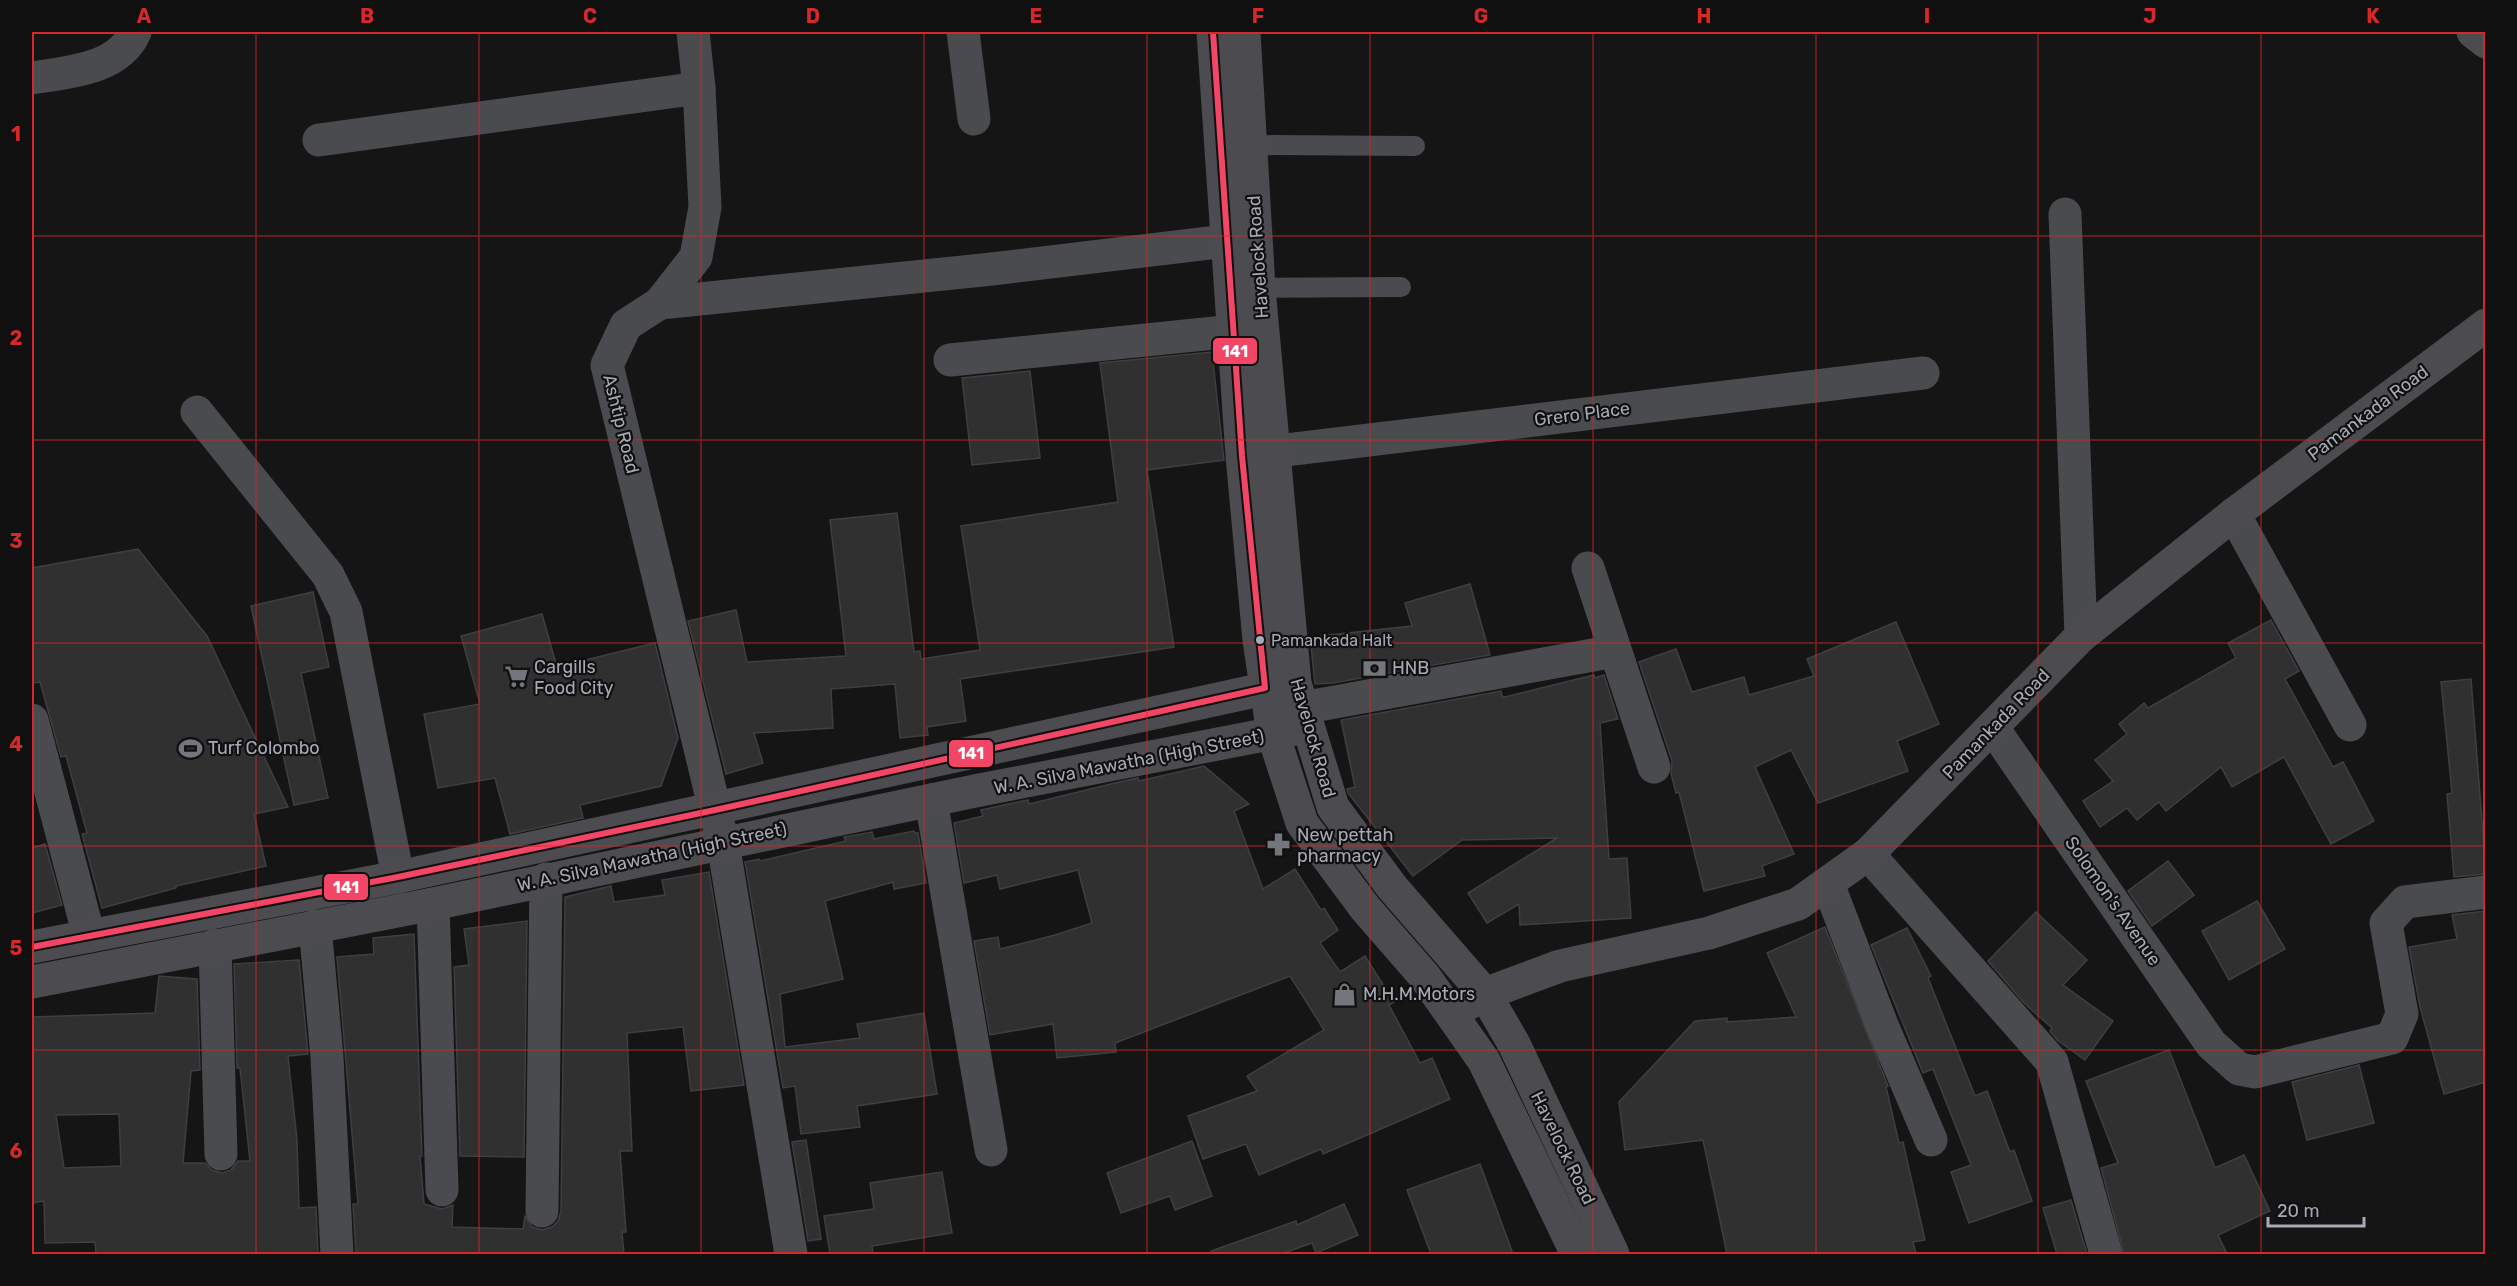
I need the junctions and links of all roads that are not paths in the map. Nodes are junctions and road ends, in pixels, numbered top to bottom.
1 (135, 32) edge
2 (693, 32) edge
3 (963, 32) edge
4 (1213, 32) edge
5 (1244, 32) edge
6 (2473, 32) edge
7 (2486, 42) edge
8 (32, 78) edge
9 (699, 88) junction
10 (974, 119) dead end
11 (319, 140) dead end
12 (1251, 145) junction
13 (1415, 146) dead end
14 (2065, 214) dead end
15 (1226, 241) junction
16 (1401, 287) dead end
17 (1244, 288) junction
18 (660, 303) junction
19 (2486, 325) edge
20 (1234, 331) junction
21 (950, 360) dead end
22 (1923, 373) dead end
23 (197, 412) dead end
24 (1274, 452) junction
25 (1242, 456) junction
26 (2234, 514) junction
27 (1588, 568) dead end
28 (2081, 636) junction
29 (1615, 651) junction
30 (1292, 701) junction
31 (32, 720) edge
32 (2350, 725) dead end
33 (1993, 728) junction
34 (1273, 734) junction
35 (1654, 767) dead end
36 (931, 800) junction
37 (715, 810) junction
38 (723, 843) junction
39 (1868, 854) junction
40 (398, 877) junction
41 (546, 879) junction
42 (1827, 884) junction
43 (2486, 892) edge
44 (434, 904) junction
45 (315, 926) junction
46 (89, 936) junction
47 (215, 945) junction
48 (32, 948) edge
49 (32, 982) edge
50 (1485, 994) junction
51 (1452, 1013) junction
52 (1931, 1140) dead end
53 (991, 1150) dead end
54 (221, 1154) dead end
55 (442, 1190) dead end
56 (542, 1210) dead end
57 (337, 1254) edge
58 (791, 1254) edge
59 (1577, 1254) edge
60 (1613, 1254) edge
61 (2106, 1254) edge

1 - 8 street
2 - 9 street, Ashtip Road
3 - 10 street
4 - 15 main road, Havelock Road
5 - 12 main road, Havelock Road
6 - 7 main road
9 - 11 street
9 - 18 street, Ashtip Road
12 - 13 lane
12 - 17 main road, Havelock Road
14 - 28 street
15 - 17 main road, Havelock Road
15 - 18 street
16 - 17 lane
17 - 20 main road, Havelock Road
17 - 24 main road, Havelock Road
18 - 37 street, Ashtip Road
19 - 26 main road, Pamankada Road
20 - 21 street
20 - 25 main road, Havelock Road
22 - 24 street, Grero Place
23 - 40 street
24 - 25 street, Grero Place
24 - 30 main road, Havelock Road
25 - 30 main road, Havelock Road
26 - 28 main road, Pamankada Road
26 - 32 street
27 - 29 street
28 - 33 main road, Pamankada Road
29 - 30 street
29 - 35 street
30 - 34 main road, Havelock Road
30 - 34 main road, W. A. Silva Mawatha (High Street)
30 - 37 main road, W. A. Silva Mawatha (High Street)
30 - 50 main road, Havelock Road
31 - 46 street
33 - 39 main road, Pamankada Road
33 - 43 street, Solomon's Avenue
34 - 36 main road, W. A. Silva Mawatha (High Street)
34 - 51 main road, Havelock Road
36 - 38 main road, W. A. Silva Mawatha (High Street)
36 - 53 street
37 - 38 street, Ashtip Road
37 - 40 main road, W. A. Silva Mawatha (High Street)
38 - 41 main road, W. A. Silva Mawatha (High Street)
38 - 58 street, Ashtip Road
39 - 42 main road, Pamankada Road
39 - 61 street
40 - 46 main road, W. A. Silva Mawatha (High Street)
41 - 44 main road, W. A. Silva Mawatha (High Street)
41 - 56 street
42 - 50 main road, Pamankada Road
42 - 52 street
44 - 45 main road, W. A. Silva Mawatha (High Street)
44 - 55 street
45 - 47 main road, W. A. Silva Mawatha (High Street)
45 - 57 street
46 - 48 main road, W. A. Silva Mawatha (High Street)
47 - 49 main road, W. A. Silva Mawatha (High Street)
47 - 54 street
50 - 51 main road, Pamankada Road
50 - 60 main road, Havelock Road
51 - 59 main road, Havelock Road

